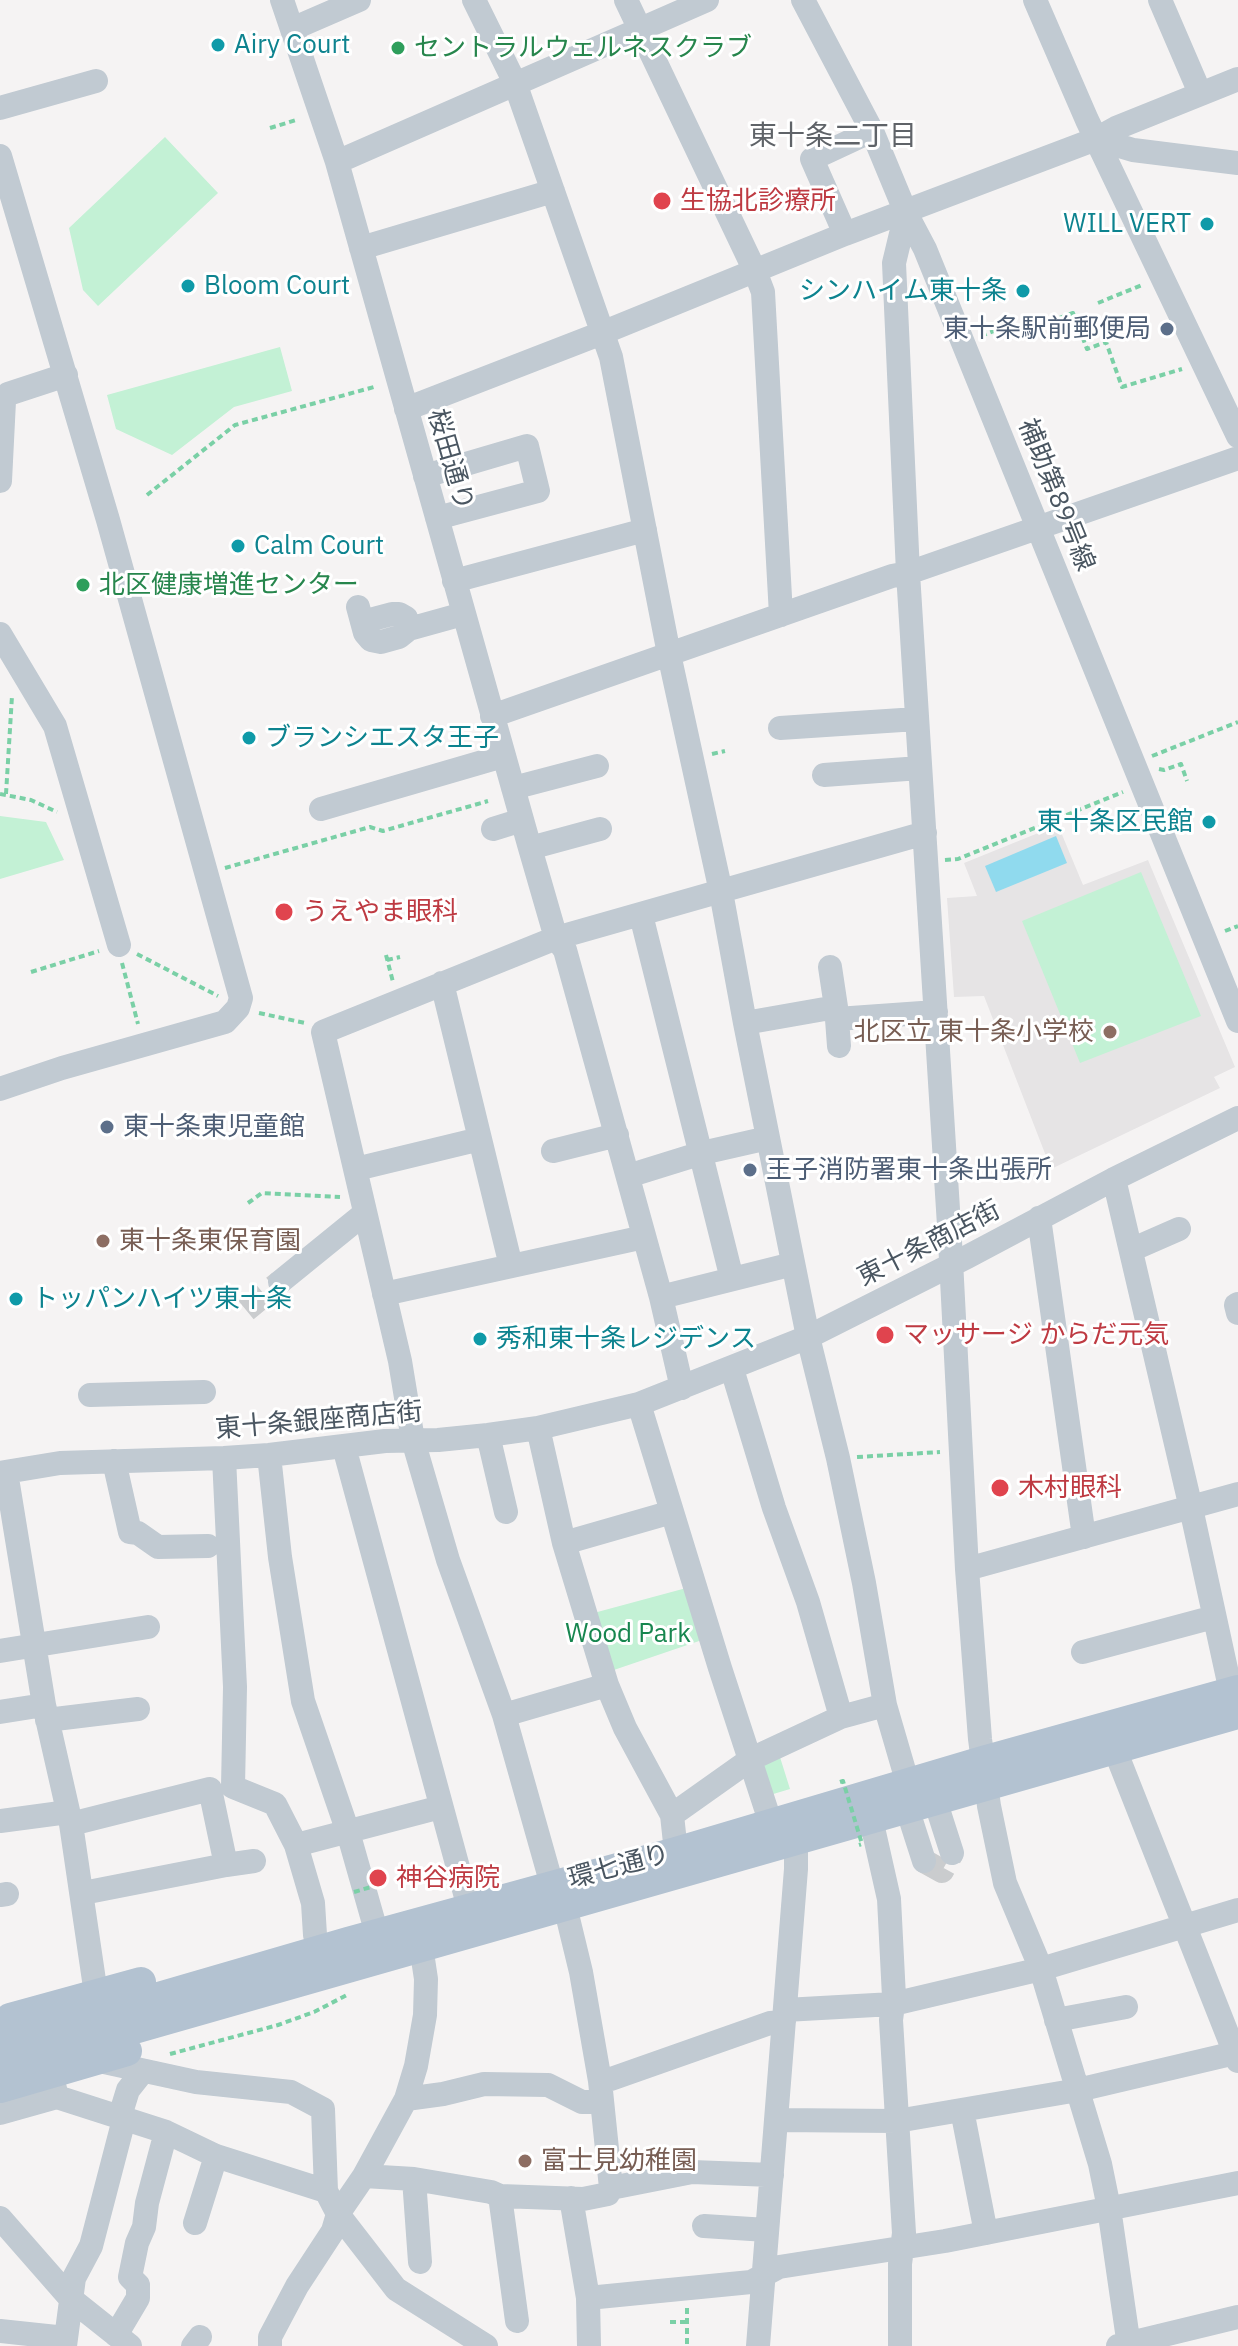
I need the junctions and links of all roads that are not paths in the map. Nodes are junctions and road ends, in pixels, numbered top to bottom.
1 (282, 0) edge
2 (359, 0) edge
3 (474, 0) edge
4 (626, 0) edge
5 (707, 0) edge
6 (803, 0) edge
7 (1035, 0) edge
8 (1160, 0) edge
9 (292, 29) junction
10 (640, 31) junction
11 (1238, 79) edge
12 (96, 81) dead end
13 (515, 83) junction
14 (1200, 93) junction
15 (0, 108) edge
16 (872, 131) junction
17 (1096, 139) junction
18 (0, 156) edge
19 (337, 162) junction
20 (1238, 163) edge
21 (553, 191) junction
22 (906, 213) junction
23 (845, 234) junction
24 (361, 248) junction
25 (755, 271) junction
26 (602, 333) junction
27 (66, 375) junction
28 (406, 409) junction
29 (1238, 436) edge
30 (1238, 458) edge
31 (425, 476) junction
32 (0, 481) edge
33 (437, 518) junction
34 (1040, 528) junction
35 (645, 530) junction
36 (908, 573) junction
37 (454, 581) junction
38 (463, 614) junction
39 (360, 615) dead end
40 (781, 615) junction
41 (0, 634) edge
42 (669, 654) junction
43 (492, 716) junction
44 (917, 719) junction
45 (780, 728) dead end
46 (503, 756) junction
47 (597, 766) dead end
48 (920, 768) junction
49 (824, 775) dead end
50 (513, 788) junction
51 (321, 809) dead end
52 (522, 820) junction
53 (493, 829) dead end
54 (600, 829) dead end
55 (925, 833) junction
56 (530, 848) junction
57 (721, 892) junction
58 (641, 915) junction
59 (556, 938) junction
60 (119, 945) road end
61 (830, 967) dead end
62 (442, 983) junction
63 (936, 1012) junction
64 (836, 1013) junction
65 (1238, 1021) edge
66 (745, 1023) junction
67 (839, 1046) dead end
68 (0, 1089) edge
69 (1238, 1118) edge
70 (617, 1135) junction
71 (768, 1138) junction
72 (480, 1139) junction
73 (553, 1151) dead end
74 (702, 1153) junction
75 (356, 1169) junction
76 (628, 1176) junction
77 (1114, 1179) junction
78 (364, 1206) junction
79 (1039, 1218) junction
80 (1179, 1229) dead end
81 (644, 1237) junction
82 (1131, 1250) junction
83 (793, 1264) junction
84 (951, 1265) junction
85 (511, 1266) junction
86 (732, 1279) junction
87 (280, 1282) tunnel mouth
88 (384, 1294) junction
89 (661, 1297) junction
90 (1238, 1304) edge
91 (1238, 1313) edge
92 (808, 1337) junction
93 (732, 1369) junction
94 (682, 1388) junction
95 (204, 1392) dead end
96 (90, 1395) dead end
97 (639, 1404) junction
98 (538, 1428) junction
99 (488, 1435) junction
100 (413, 1440) junction
101 (344, 1447) junction
102 (269, 1455) junction
103 (224, 1458) junction
104 (114, 1461) junction
105 (3, 1473) edge
106 (1238, 1494) edge
107 (1191, 1508) junction
108 (506, 1512) dead end
109 (672, 1512) junction
110 (1084, 1537) junction
111 (564, 1543) junction
112 (208, 1546) dead end
113 (967, 1569) junction
114 (11, 1574) edge
115 (1214, 1617) junction
116 (148, 1627) dead end
117 (35, 1645) junction
118 (0, 1651) edge
119 (1083, 1652) dead end
120 (607, 1685) junction
121 (1236, 1699) edge
122 (885, 1705) junction
123 (138, 1709) dead end
124 (0, 1712) edge
125 (46, 1712) junction
126 (504, 1715) junction
127 (841, 1717) junction
128 (1115, 1750) junction
129 (751, 1759) junction
130 (984, 1773) junction
131 (917, 1797) junction
132 (441, 1807) junction
133 (672, 1815) junction
134 (70, 1818) junction
135 (0, 1821) edge
136 (771, 1824) junction
137 (348, 1832) junction
138 (865, 1832) junction
139 (796, 1841) junction
140 (296, 1845) junction
141 (676, 1852) junction
142 (952, 1853) dead end
143 (254, 1861) dead end
144 (924, 1861) dead end
145 (226, 1865) junction
146 (83, 1893) junction
147 (559, 1896) junction
148 (469, 1908) junction
149 (1238, 1910) edge
150 (1185, 1925) junction
151 (377, 1934) junction
152 (315, 1935) junction
153 (348, 1942) junction
154 (421, 1946) junction
155 (1041, 1969) junction
156 (333, 1971) junction
157 (96, 1994) junction
158 (1227, 2000) edge
159 (893, 2004) junction
160 (1126, 2007) dead end
161 (784, 2016) junction
162 (129, 2018) junction
163 (1056, 2020) junction
164 (0, 2021) edge
165 (0, 2043) edge
166 (1236, 2057) edge
167 (95, 2060) junction
168 (0, 2064) edge
169 (143, 2071) junction
170 (54, 2085) junction
171 (0, 2088) edge
172 (1078, 2090) junction
173 (601, 2092) junction
174 (406, 2099) junction
175 (962, 2110) junction
176 (0, 2113) edge
177 (120, 2116) junction
178 (776, 2120) junction
179 (897, 2121) junction
180 (166, 2132) junction
181 (216, 2156) junction
182 (772, 2175) junction
183 (364, 2176) junction
184 (414, 2179) junction
185 (1238, 2183) edge
186 (611, 2188) junction
187 (326, 2191) junction
188 (500, 2196) junction
189 (571, 2198) junction
190 (1109, 2208) junction
191 (338, 2214) junction
192 (0, 2218) edge
193 (195, 2223) dead end
194 (704, 2226) dead end
195 (767, 2230) junction
196 (986, 2233) junction
197 (903, 2249) junction
198 (420, 2262) dead end
199 (764, 2275) junction
200 (588, 2298) junction
201 (71, 2299) junction
202 (1238, 2317) edge
203 (517, 2321) dead end
204 (0, 2331) edge
205 (123, 2341) edge
206 (65, 2342) edge
207 (1125, 2345) edge
208 (270, 2346) edge
209 (486, 2346) edge
210 (589, 2346) edge
211 (758, 2346) edge
212 (900, 2346) edge

1 - 9 street, 桜田通り
2 - 9 street
3 - 13 street
4 - 10 street
5 - 10 street
6 - 16 street, 補助第89号線
7 - 17 street
8 - 14 street
9 - 19 street, 桜田通り
10 - 13 street
10 - 25 street
11 - 14 street
12 - 15 street
13 - 19 street
13 - 21 street
14 - 17 street
16 - 22 street, 補助第89号線
16 - 23 street
17 - 20 street
17 - 22 street
17 - 29 street
18 - 27 street
19 - 24 street, 桜田通り
21 - 24 street
21 - 26 street
22 - 23 street
22 - 34 street, 補助第89号線
22 - 36 street
23 - 25 street
24 - 28 street, 桜田通り
25 - 26 street
25 - 40 street
26 - 28 street
26 - 35 street
27 - 32 street
27 - 68 street
28 - 31 street, 桜田通り
30 - 34 street
31 - 33 street, 桜田通り
31 - 33 street
33 - 37 street, 桜田通り
34 - 36 street
34 - 65 street, 補助第89号線
35 - 37 street
35 - 42 street
36 - 40 street
36 - 44 street
37 - 38 street, 桜田通り
38 - 39 street
38 - 43 street, 桜田通り
40 - 42 street
41 - 60 street
42 - 43 street
42 - 57 street
43 - 46 street, 桜田通り
44 - 45 street
44 - 48 street
46 - 50 street, 桜田通り
46 - 51 street
47 - 50 street
48 - 49 street
48 - 55 street
50 - 52 street, 桜田通り
52 - 53 street
52 - 56 street, 桜田通り
54 - 56 street
55 - 57 street
55 - 63 street
56 - 59 street, 桜田通り
57 - 58 street
57 - 66 street
58 - 59 street
58 - 74 street
59 - 62 street
59 - 70 street, 桜田通り
61 - 64 street
62 - 72 street
62 - 75 street
63 - 64 street
63 - 84 street
64 - 66 street
64 - 67 street
66 - 71 street
69 - 77 street, 東十条商店街
70 - 73 street
70 - 76 street, 桜田通り
71 - 74 street
71 - 83 street
72 - 75 street
72 - 85 street
74 - 76 street
74 - 86 street
75 - 78 street
76 - 81 street, 桜田通り
77 - 79 street, 東十条商店街
77 - 82 street
78 - 87 street
78 - 88 street
79 - 84 street, 東十条商店街
79 - 110 street
80 - 82 street
81 - 85 street
81 - 89 street, 桜田通り
82 - 107 street
83 - 86 street
83 - 92 street
84 - 92 street, 東十条商店街
84 - 113 street
85 - 88 street
86 - 89 street
88 - 100 street
89 - 94 street, 桜田通り
90 - 91 street
92 - 93 street, 東十条商店街
92 - 122 street
93 - 94 street, 東十条商店街
93 - 127 street
94 - 97 street, 東十条商店街
95 - 96 street
97 - 98 street, 東十条銀座商店街
97 - 109 street
98 - 99 street, 東十条銀座商店街
98 - 111 street
99 - 100 street, 東十条銀座商店街
99 - 108 street
100 - 101 street, 東十条銀座商店街
100 - 126 street
101 - 102 street, 東十条銀座商店街
101 - 132 street
102 - 103 street, 東十条銀座商店街
102 - 137 street
103 - 104 street, 東十条銀座商店街
103 - 140 street
104 - 105 street, 東十条銀座商店街
104 - 112 street
105 - 114 street
106 - 107 street
107 - 110 street
107 - 115 street
109 - 111 street
109 - 129 street
110 - 113 street
111 - 120 street
113 - 130 street
114 - 117 street
115 - 119 street
115 - 121 street
116 - 117 street
117 - 118 street
117 - 125 street
120 - 126 street
120 - 133 street
121 - 128 main road, 環七通り
121 - 130 main road, 環七通り
122 - 127 street
122 - 131 street
123 - 125 street
124 - 125 street
125 - 134 street
126 - 147 street
127 - 129 street
128 - 130 main road, 環七通り
128 - 150 street
129 - 133 street
129 - 136 street
130 - 131 main road, 環七通り
130 - 155 street
131 - 136 main road, 環七通り
131 - 138 main road, 環七通り
131 - 142 street
131 - 144 street
132 - 137 street
132 - 148 street
133 - 141 street
134 - 135 street
134 - 145 street
134 - 146 street
136 - 141 main road, 環七通り
137 - 140 street
137 - 151 street
138 - 139 main road, 環七通り
138 - 159 street
139 - 147 main road, 環七通り
139 - 161 street
140 - 152 street
141 - 147 main road, 環七通り
143 - 145 street
145 - 146 street
146 - 157 street
147 - 148 main road, 環七通り
147 - 154 main road, 環七通り
147 - 173 street
148 - 151 main road, 環七通り
149 - 150 street
150 - 155 street
150 - 158 street
151 - 153 main road, 環七通り
152 - 153 main road
152 - 157 main road
153 - 162 main road, 環七通り
154 - 156 main road, 環七通り
154 - 174 street
155 - 159 street
155 - 163 street
156 - 162 main road, 環七通り
156 - 167 main road
157 - 164 main road
158 - 166 street
159 - 161 street
159 - 179 street
160 - 163 street
161 - 173 street
161 - 178 street
162 - 165 main road, 環七通り
162 - 168 main road, 環七通り
163 - 172 street
166 - 172 street
167 - 169 street
167 - 170 main road
169 - 177 street
169 - 187 street
170 - 171 main road
170 - 176 street
170 - 177 street
172 - 175 street
172 - 190 street
173 - 174 street
173 - 186 street
174 - 183 street
175 - 179 street
175 - 196 street
177 - 180 street
177 - 201 street
178 - 179 street
178 - 182 street
179 - 197 street
180 - 181 street
180 - 205 street
181 - 187 street
181 - 193 street
182 - 186 street
182 - 195 street
183 - 184 street
183 - 191 street
184 - 188 street
184 - 198 street
185 - 190 street
186 - 189 street
187 - 191 street
188 - 189 street
188 - 203 street
189 - 200 street
190 - 196 street
190 - 207 street
191 - 208 street
191 - 209 street
192 - 201 street
194 - 195 street
195 - 199 street
196 - 197 street
197 - 199 street
197 - 212 street
199 - 200 street
199 - 211 street
200 - 210 street
201 - 205 street
201 - 206 street
202 - 207 street
204 - 206 street

